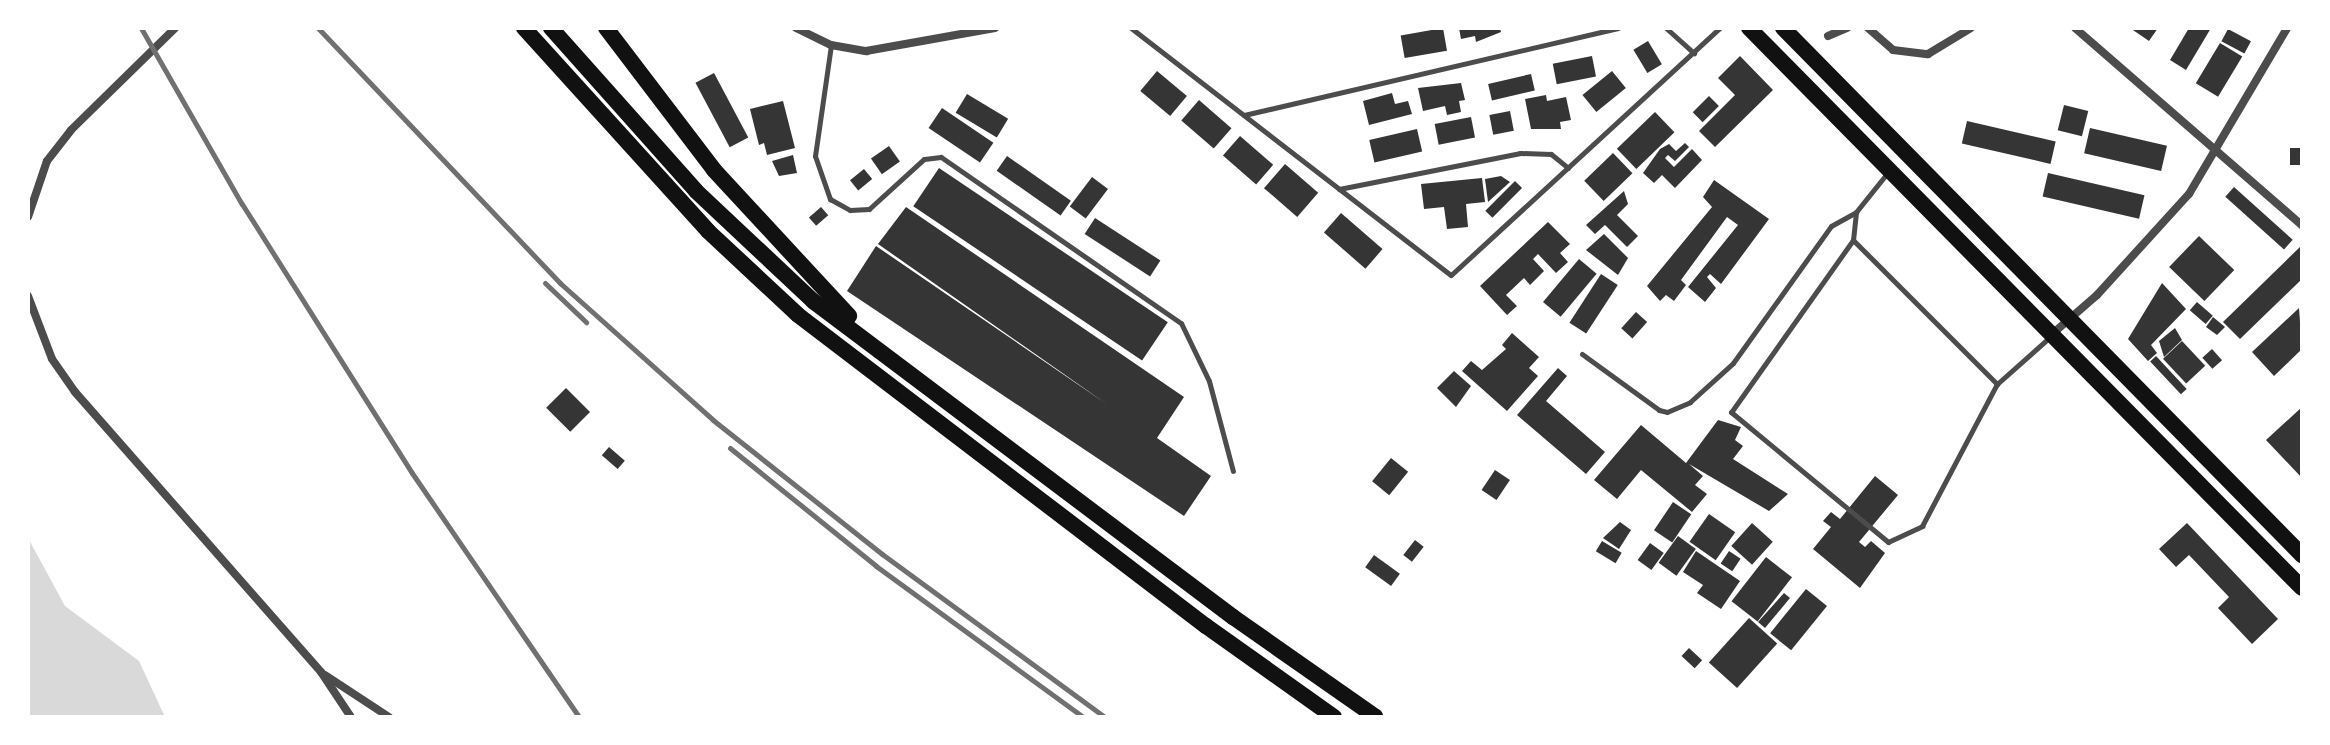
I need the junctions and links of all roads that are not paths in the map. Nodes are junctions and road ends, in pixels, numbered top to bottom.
1 (175, 28) edge
2 (524, 28) edge
3 (551, 28) edge
4 (606, 28) edge
5 (796, 28) edge
6 (995, 28) edge
7 (1131, 28) edge
8 (1618, 28) edge
9 (1666, 28) edge
10 (1720, 28) edge
11 (1749, 28) edge
12 (1783, 28) edge
13 (1847, 28) edge
14 (1868, 28) edge
15 (1971, 28) edge
16 (2075, 28) edge
17 (2287, 28) edge
18 (1828, 36) dead end
19 (831, 45) junction
20 (1694, 53) junction
21 (1244, 115) junction
22 (2219, 151) junction
23 (1568, 168) junction
24 (1888, 171) junction
25 (1338, 189) junction
26 (1856, 212) junction
27 (28, 217) edge
28 (2302, 225) edge
29 (1853, 240) junction
30 (28, 296) edge
31 (2073, 318) junction
32 (2051, 335) junction
33 (1582, 354) dead end
34 (917, 379) junction
35 (1997, 384) junction
36 (1233, 471) dead end
37 (2302, 555) edge
38 (2302, 588) edge
39 (321, 672) junction
40 (351, 717) edge
41 (389, 717) edge
42 (1334, 717) edge
43 (1376, 717) edge

1 - 27 street
2 - 42 highway
3 - 34 highway
4 - 34 highway
5 - 19 street
6 - 19 street
7 - 21 lane
8 - 21 lane
9 - 20 lane
10 - 20 lane
11 - 24 highway
12 - 31 highway
13 - 18 street
14 - 15 street
16 - 22 street
17 - 22 street
19 - 36 lane
20 - 23 lane
21 - 25 lane
22 - 28 street
22 - 31 street
23 - 25 lane
23 - 25 lane
24 - 26 lane
24 - 32 highway
26 - 29 lane
26 - 33 lane
29 - 35 lane
29 - 35 lane
30 - 39 street
31 - 32 street
31 - 37 highway
32 - 35 lane
32 - 38 highway
34 - 43 highway
39 - 40 street
39 - 41 street

